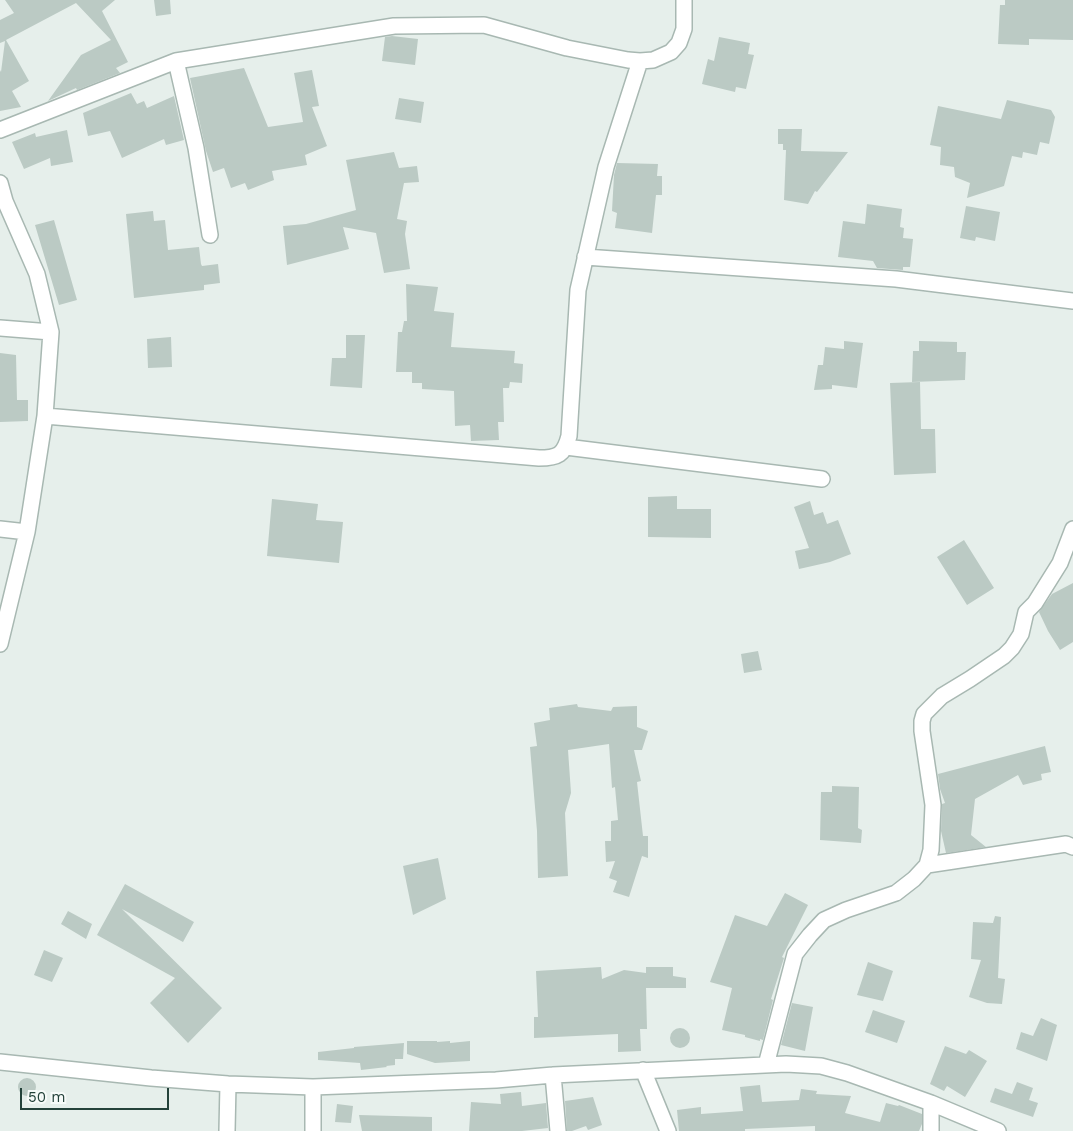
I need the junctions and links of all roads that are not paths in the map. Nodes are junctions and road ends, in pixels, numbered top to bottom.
1 (684, 0) edge
2 (176, 61) junction
3 (640, 61) junction
4 (0, 130) edge
5 (0, 183) edge
6 (210, 235) dead end
7 (585, 256) junction
8 (1073, 300) edge
9 (0, 328) edge
10 (51, 332) junction
11 (45, 416) junction
12 (566, 447) junction
13 (822, 480) dead end
14 (0, 529) edge
15 (1073, 529) edge
16 (27, 532) junction
17 (0, 644) edge
18 (1073, 847) edge
19 (927, 865) junction
20 (0, 1062) edge
21 (766, 1065) junction
22 (643, 1070) junction
23 (553, 1075) junction
24 (228, 1084) junction
25 (313, 1087) junction
26 (931, 1103) junction
27 (227, 1131) edge
28 (313, 1131) edge
29 (558, 1131) edge
30 (668, 1131) edge
31 (931, 1131) edge
32 (998, 1131) edge

1 - 3 street
2 - 3 street
2 - 4 street
2 - 6 street
3 - 7 street
5 - 10 street
7 - 8 street
7 - 12 street
9 - 10 street
10 - 11 street
11 - 12 street
11 - 16 street
12 - 13 street
14 - 16 street
15 - 19 street
16 - 17 street
18 - 19 street
19 - 21 street
20 - 24 street
21 - 22 street
21 - 26 street
22 - 23 street
22 - 30 street
23 - 25 street
23 - 29 street
24 - 25 street
24 - 27 street
25 - 28 street
26 - 31 street
26 - 32 street

